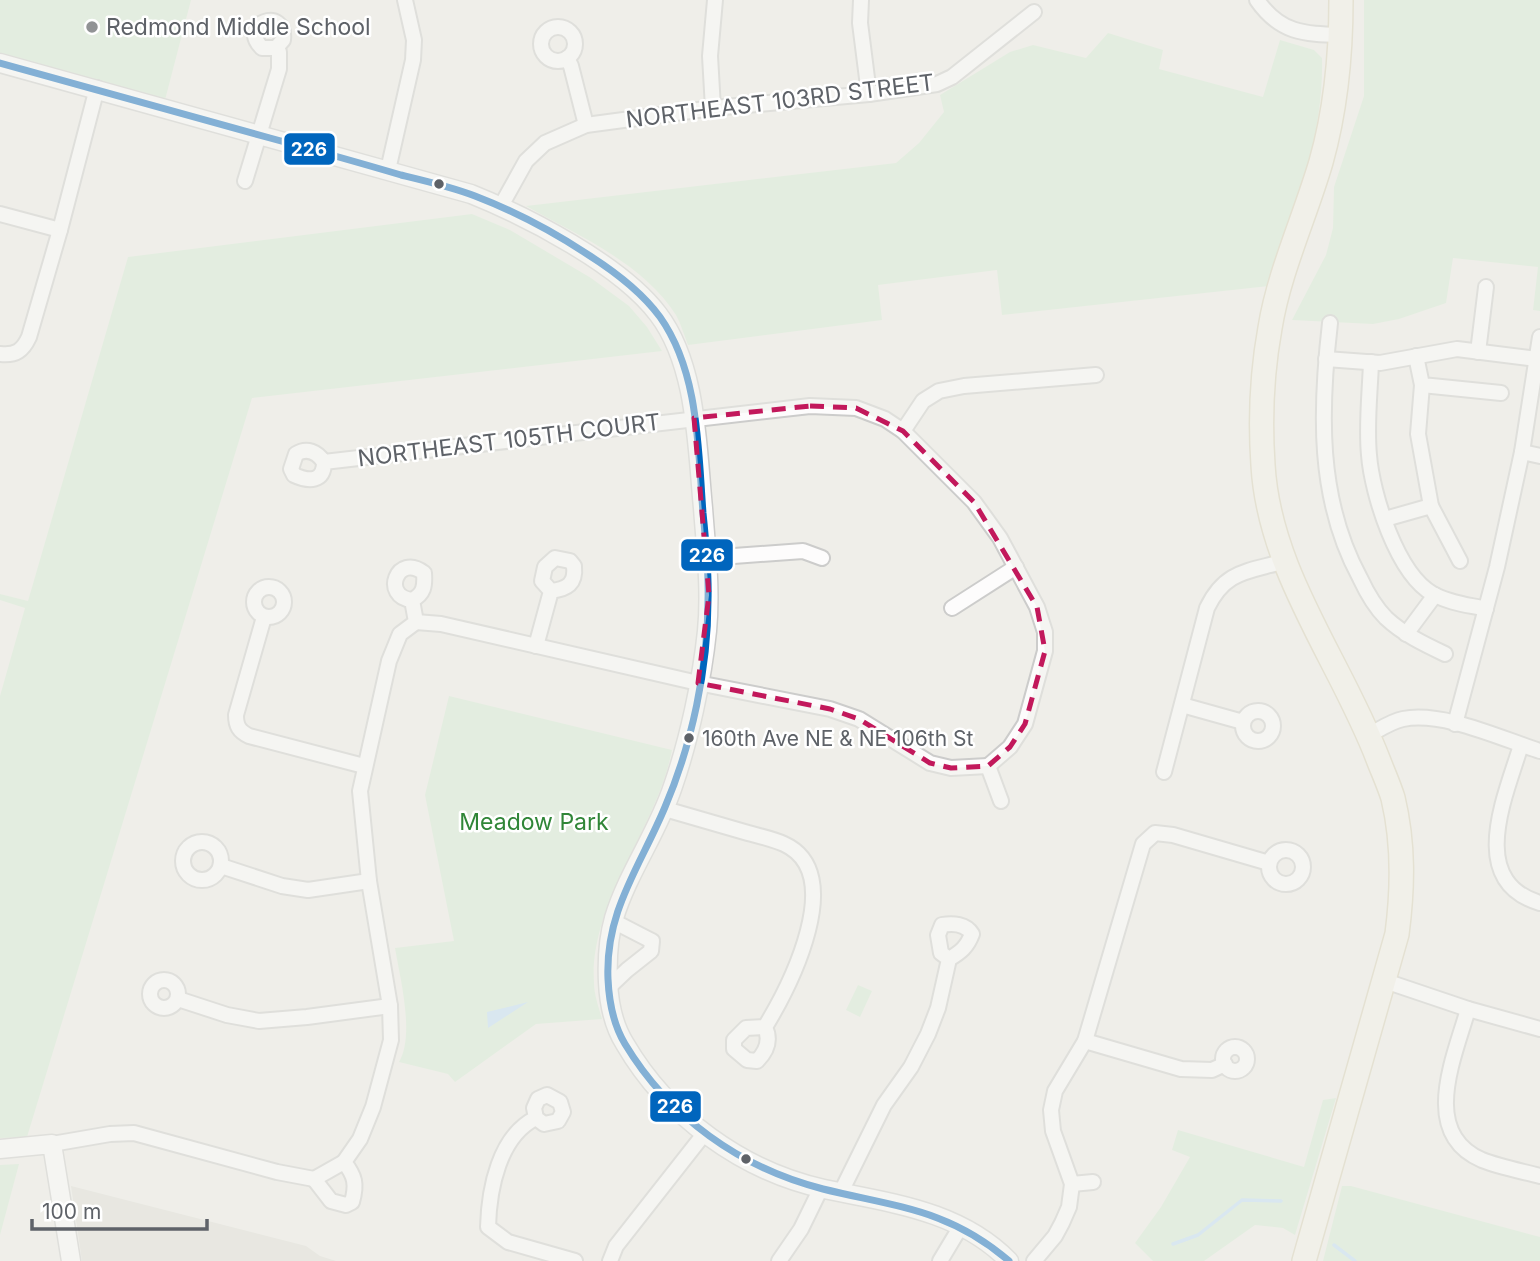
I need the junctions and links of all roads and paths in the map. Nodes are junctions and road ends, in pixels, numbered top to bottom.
1 (405, 0) edge
2 (715, 0) edge
3 (861, 0) edge
4 (1256, 0) edge
5 (1341, 0) edge
6 (1034, 12) dead end
7 (1341, 35) junction
8 (276, 48) dead end
9 (567, 58) dead end
10 (0, 63) edge
11 (97, 88) junction
12 (869, 94) junction
13 (713, 108) junction
14 (586, 124) junction
15 (259, 134) junction
16 (388, 170) junction
17 (245, 181) dead end
18 (501, 206) junction
19 (0, 214) edge
20 (60, 230) junction
21 (1486, 287) dead end
22 (1330, 323) dead end
23 (1540, 337) edge
24 (1478, 352) junction
25 (0, 354) edge
26 (1416, 356) junction
27 (1326, 359) junction
28 (1537, 359) junction
29 (1371, 362) junction
30 (1096, 376) dead end
31 (1422, 385) junction
32 (1501, 393) dead end
33 (694, 418) junction
34 (903, 431) junction
35 (1522, 452) junction
36 (1540, 456) edge
37 (324, 462) dead end
38 (1431, 506) junction
39 (1385, 519) junction
40 (707, 558) junction
41 (822, 558) dead end
42 (1284, 561) junction
43 (1460, 561) dead end
44 (1016, 567) junction
45 (551, 591) dead end
46 (1435, 595) junction
47 (412, 600) dead end
48 (952, 608) dead end
49 (1486, 608) junction
50 (264, 617) dead end
51 (416, 622) junction
52 (1406, 634) junction
53 (536, 646) junction
54 (1445, 654) dead end
55 (698, 683) junction
56 (1182, 705) junction
57 (1243, 722) dead end
58 (1455, 724) junction
59 (1369, 735) junction
60 (1521, 745) junction
61 (1540, 751) edge
62 (364, 766) junction
63 (988, 766) junction
64 (1164, 772) dead end
65 (1000, 801) dead end
66 (665, 809) junction
67 (1269, 863) dead end
68 (221, 866) dead end
69 (369, 881) junction
70 (1540, 903) edge
71 (613, 921) junction
72 (949, 959) dead end
73 (1385, 981) junction
74 (608, 988) junction
75 (178, 999) dead end
76 (390, 1006) junction
77 (1468, 1009) junction
78 (765, 1027) dead end
79 (1540, 1029) edge
80 (1085, 1041) junction
81 (1225, 1064) dead end
82 (536, 1118) dead end
83 (704, 1134) junction
84 (52, 1144) junction
85 (0, 1149) edge
86 (344, 1162) junction
87 (1540, 1176) edge
88 (314, 1179) junction
89 (1093, 1182) dead end
90 (1072, 1184) junction
91 (821, 1188) junction
92 (841, 1192) junction
93 (961, 1226) junction
94 (71, 1261) edge
95 (575, 1261) edge
96 (610, 1261) edge
97 (779, 1261) edge
98 (940, 1261) edge
99 (1009, 1261) edge
100 (1034, 1261) edge
101 (1304, 1261) edge

1 - 16 street
2 - 13 street
3 - 12 street
4 - 7 street
5 - 7 main road
6 - 12 street, NORTHEAST 103RD STREET
7 - 42 main road
8 - 15 street
9 - 14 street
10 - 11 street
11 - 15 street
11 - 20 street
12 - 13 street, NORTHEAST 103RD STREET
13 - 14 street, NORTHEAST 103RD STREET
14 - 18 street, NORTHEAST 103RD STREET
15 - 16 street
15 - 17 street
16 - 18 street
18 - 33 street
19 - 20 street
20 - 25 street
21 - 24 street
22 - 27 street
23 - 28 street
24 - 26 street
24 - 28 street
26 - 29 street
26 - 31 street
27 - 29 street
27 - 52 street
28 - 35 street
29 - 39 street
30 - 34 street
31 - 32 street
31 - 38 street
33 - 34 street, NORTHEAST 105TH COURT
33 - 37 street, NORTHEAST 105TH COURT
33 - 40 street
34 - 44 street, NORTHEAST 105TH COURT
35 - 36 street
35 - 49 street
38 - 39 street
38 - 43 street
39 - 46 street
40 - 41 street
40 - 55 street
42 - 56 street
42 - 59 main road
44 - 48 street
44 - 63 street, NORTHEAST 105TH COURT
45 - 53 street
46 - 49 street
46 - 52 street
47 - 51 street
49 - 58 street
50 - 62 street
51 - 53 street
51 - 62 street
52 - 54 street
53 - 55 street
55 - 63 street
55 - 66 street
56 - 57 street
56 - 64 street
58 - 59 street
58 - 60 street
59 - 73 main road
60 - 61 street
60 - 70 street
62 - 69 street
63 - 65 street
66 - 71 street
66 - 78 street
67 - 80 street
68 - 69 street
69 - 76 street
71 - 74 street
71 - 74 street
72 - 92 street
73 - 77 street
73 - 101 main road
74 - 83 street
75 - 76 street
76 - 86 street
77 - 79 street
77 - 87 street
80 - 81 street
80 - 90 street
82 - 95 street
83 - 91 street
83 - 96 street
84 - 85 street
84 - 88 street
84 - 94 street
86 - 88 street
86 - 88 street
89 - 90 street
90 - 100 street
91 - 92 street
91 - 97 street
92 - 93 street
93 - 98 street
93 - 99 street

